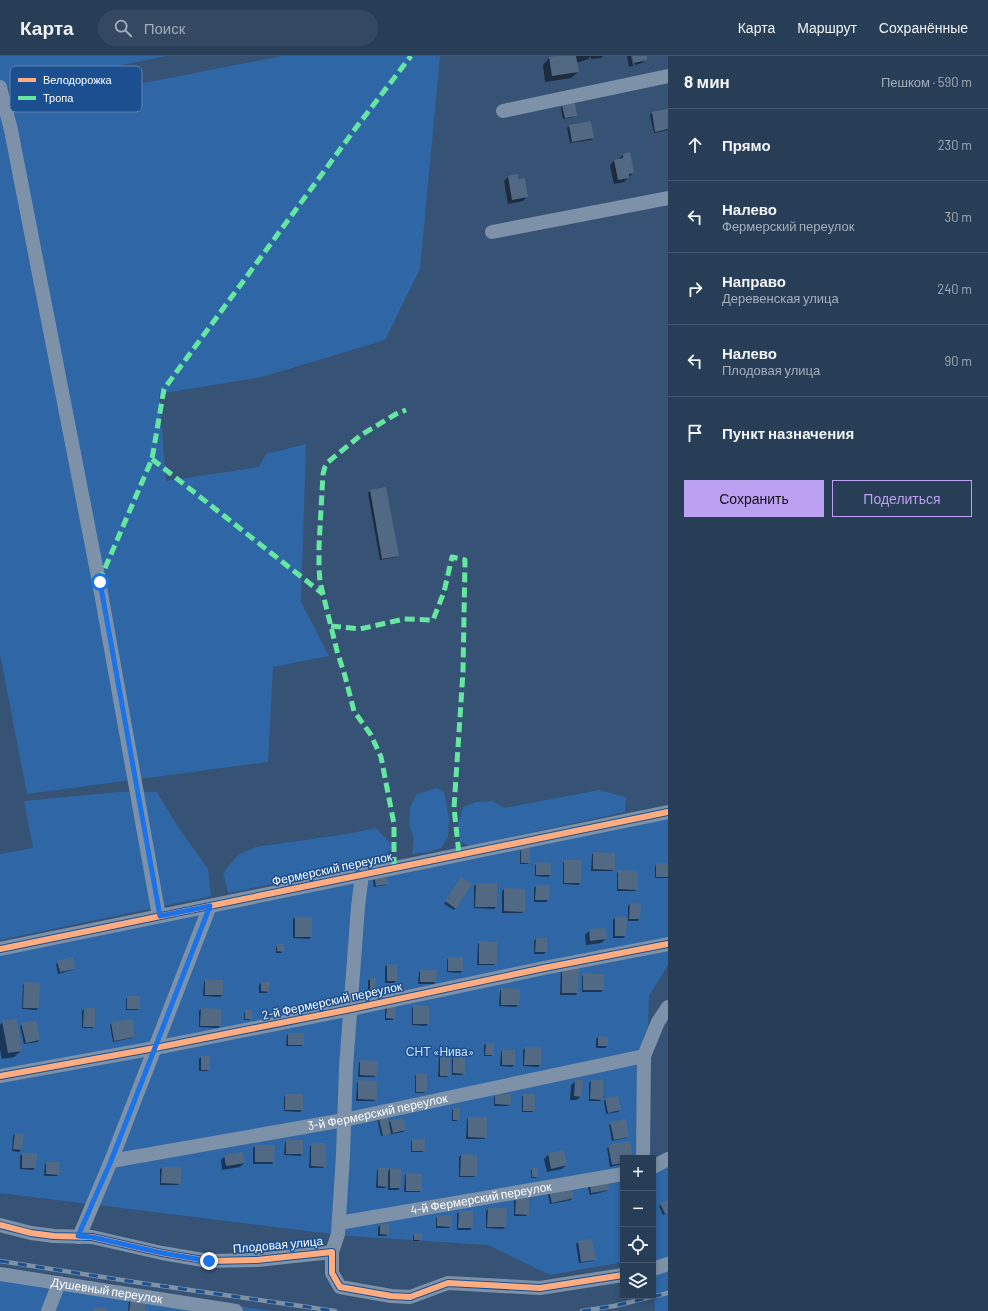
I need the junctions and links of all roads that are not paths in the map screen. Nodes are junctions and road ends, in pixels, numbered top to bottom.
1 (668, 76) edge
2 (0, 87) edge
3 (503, 111) dead end
4 (668, 198) edge
5 (492, 232) dead end
6 (668, 812) edge
7 (362, 874) junction
8 (210, 906) junction
9 (160, 916) junction
10 (668, 944) edge
11 (0, 949) edge
12 (668, 1007) edge
13 (351, 1009) junction
14 (155, 1048) junction
15 (644, 1056) junction
16 (0, 1076) edge
17 (344, 1120) junction
18 (643, 1155) edge
19 (668, 1159) edge
20 (111, 1161) junction
21 (656, 1165) edge
22 (620, 1175) edge
23 (339, 1223) junction
24 (0, 1225) edge
25 (78, 1236) junction
26 (332, 1252) junction
27 (668, 1264) edge
28 (656, 1269) edge
29 (0, 1274) edge
30 (620, 1275) edge
31 (59, 1283) junction
32 (48, 1311) edge
33 (236, 1311) edge

1 - 3 street
2 - 9 street
4 - 5 street
6 - 7 street, Фермерский переулок
7 - 8 street, Фермерский переулок
7 - 13 street
8 - 9 street, Фермерский переулок
8 - 14 street
9 - 11 street, Фермерский переулок
10 - 13 street, 2-й Фермерский переулок
12 - 15 street
13 - 14 street, 2-й Фермерский переулок
13 - 17 street
14 - 16 street, 2-й Фермерский переулок
14 - 20 street
15 - 17 street, 3-й Фермерский переулок
15 - 18 street
17 - 20 street, 3-й Фермерский переулок
17 - 23 street
19 - 21 street
20 - 25 street
22 - 23 street, 4-й Фермерский переулок
23 - 26 street
24 - 25 street, Плодовая улица
25 - 26 street, Плодовая улица
26 - 30 street, Плодовая улица
27 - 28 street
29 - 31 street, Душевный переулок
31 - 32 street
31 - 33 street, Душевный переулок

